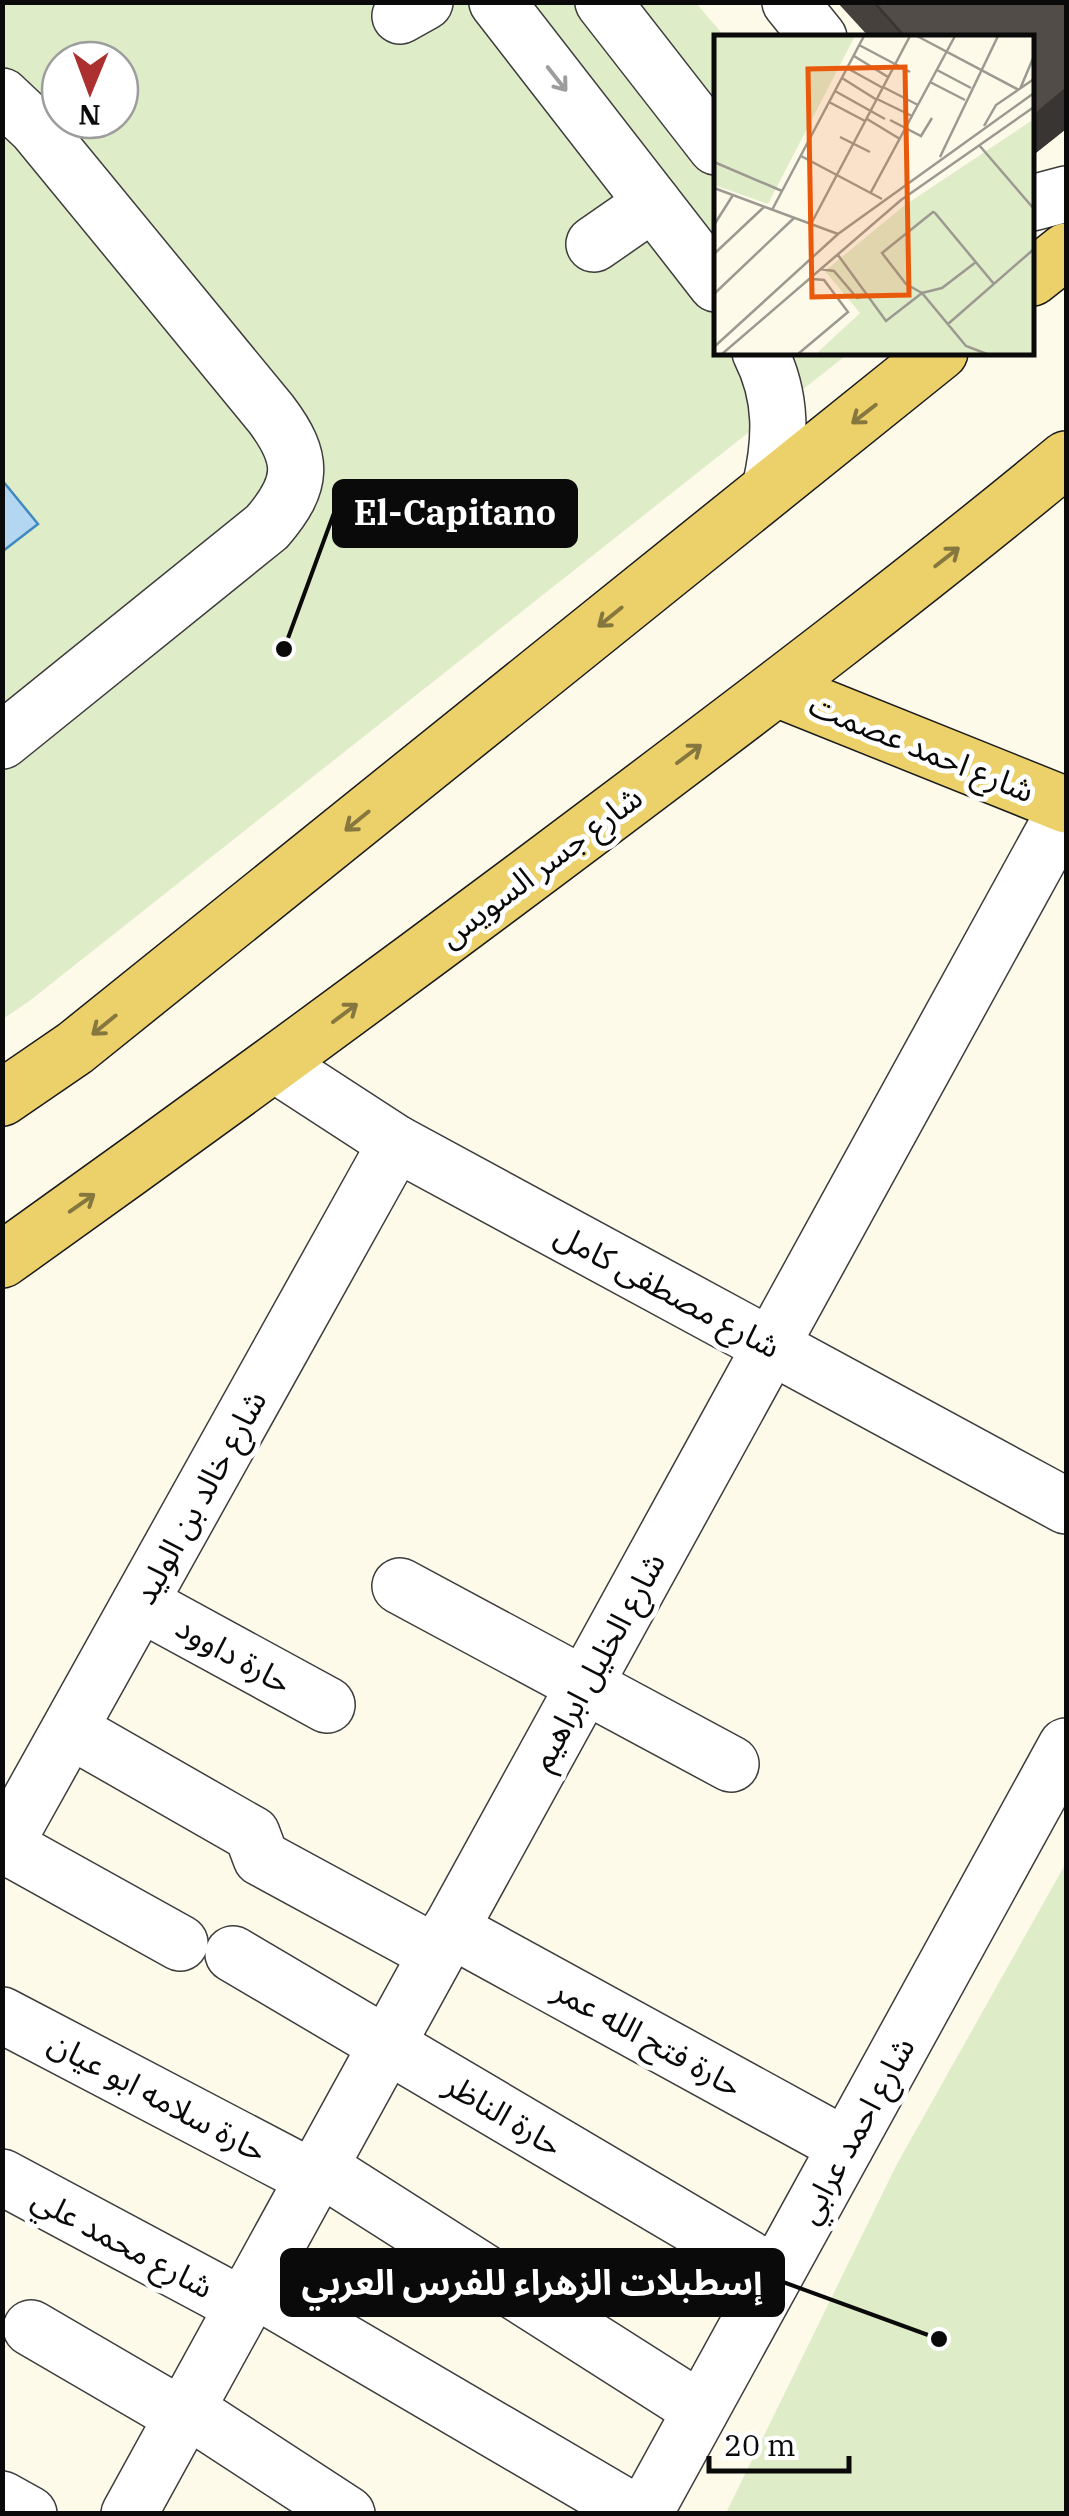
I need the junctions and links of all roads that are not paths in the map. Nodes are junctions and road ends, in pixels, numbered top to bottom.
1 (497, 2) edge
2 (603, 2) edge
3 (790, 2) edge
4 (816, 35) edge
5 (2, 96) edge
6 (714, 145) edge
7 (1066, 194) edge
8 (653, 202) junction
9 (1034, 203) edge
10 (594, 244) dead end
11 (1066, 251) edge
12 (1034, 276) edge
13 (714, 281) edge
14 (761, 355) edge
15 (936, 355) edge
16 (1066, 458) edge
17 (770, 488) junction
18 (776, 688) junction
19 (2, 741) edge
20 (1066, 807) edge
21 (276, 1065) junction
22 (2, 1098) edge
23 (396, 1143) junction
24 (2, 1260) edge
25 (770, 1346) junction
26 (1066, 1506) edge
27 (400, 1586) dead end
28 (140, 1603) junction
29 (584, 1685) junction
30 (327, 1705) dead end
31 (70, 1730) junction
32 (1066, 1746) edge
33 (730, 1764) dead end
34 (3, 1847) edge
35 (443, 1941) junction
36 (180, 1943) dead end
37 (233, 1954) dead end
38 (2, 2014) edge
39 (386, 2044) junction
40 (846, 2146) junction
41 (316, 2172) junction
42 (2, 2177) edge
43 (776, 2274) junction
44 (248, 2297) junction
45 (30, 2328) dead end
46 (701, 2410) junction
47 (184, 2413) junction
48 (2, 2499) edge
49 (28, 2514) edge
50 (129, 2514) edge
51 (347, 2514) edge
52 (641, 2514) edge

1 -> 8 street
2 - 6 street
3 - 4 street
5 - 19 street
7 - 9 street
8 - 10 street
8 - 13 street
11 - 12 main road
14 - 17 street
15 -> 17 main road
18 -> 16 main road, شارع جسر السويس
17 -> 22 main road
18 - 20 main road, شارع احمد عصمت
21 -> 18 main road, شارع جسر السويس
20 - 25 street, شارع الخليل ابراهيم
21 - 23 street, شارع مصطفى كامل
24 -> 21 main road, شارع جسر السويس
23 - 25 street, شارع مصطفى كامل
23 - 28 street, شارع خالد بن الوليد
25 - 26 street, شارع مصطفى كامل
25 - 29 street, شارع الخليل ابراهيم
27 - 29 street
28 - 30 street, حارة داوود
28 - 31 street, شارع خالد بن الوليد
29 - 33 street
29 - 35 street, شارع الخليل ابراهيم
31 - 34 street, شارع خالد بن الوليد
31 - 35 street, حارة فتح الله عمر
32 - 40 street, شارع احمد عرابي
34 - 36 street
35 - 39 street, شارع الخليل ابراهيم
35 - 40 street, حارة فتح الله عمر
37 - 39 street, حارة الناظر
38 - 41 street, حارة سلامه ابو عيان
39 - 41 street, شارع الخليل ابراهيم
39 - 43 street, حارة الناظر
40 - 43 street, شارع احمد عرابي
41 - 44 street, شارع الخليل ابراهيم
41 - 46 street, حارة سلامه ابو عيان
42 - 44 street, شارع محمد علي
43 - 46 street, شارع احمد عرابي
44 - 47 street, شارع الخليل ابراهيم
44 - 52 street, شارع محمد علي
45 - 47 street
46 - 52 street, شارع احمد عرابي
47 - 50 street, شارع الخليل ابراهيم
47 - 51 street
48 - 49 street

